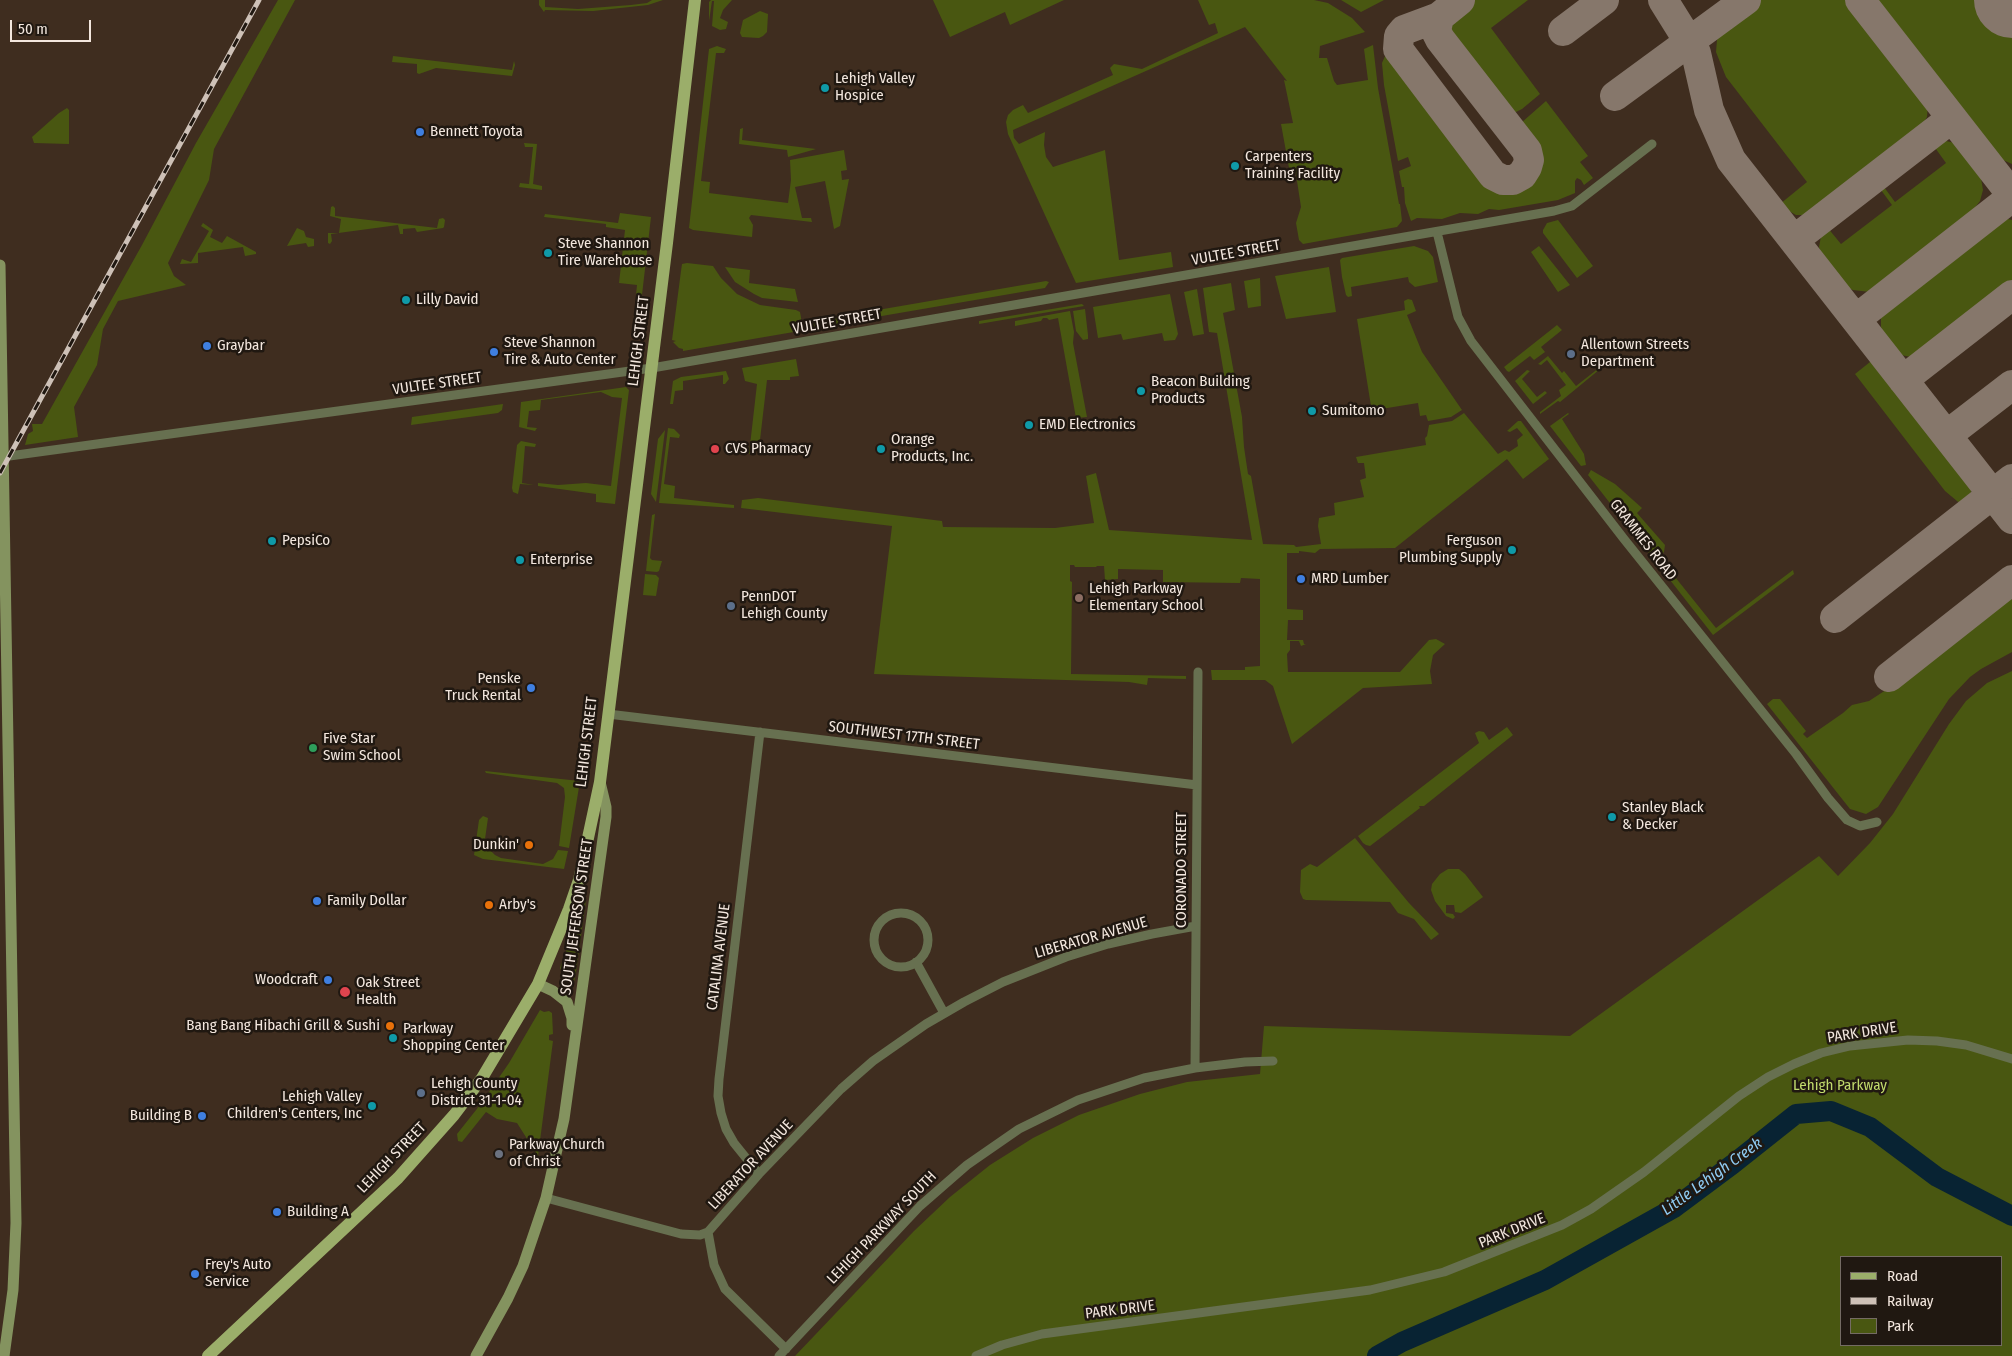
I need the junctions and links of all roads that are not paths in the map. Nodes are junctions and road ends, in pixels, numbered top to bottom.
1 (695, 0) edge
2 (1652, 144) dead end
3 (1437, 232) junction
4 (0, 265) edge
5 (652, 368) junction
6 (2, 457) junction
7 (1198, 672) dead end
8 (608, 714) junction
9 (760, 732) junction
10 (600, 782) junction
11 (1197, 785) junction
12 (1877, 822) dead end
13 (1196, 926) junction
14 (916, 962) junction
15 (538, 984) junction
16 (944, 1013) junction
17 (572, 1057) junction
18 (2012, 1059) edge
19 (1273, 1062) dead end
20 (1194, 1068) junction
21 (759, 1174) junction
22 (546, 1198) junction
23 (708, 1232) junction
24 (786, 1349) junction
25 (4, 1356) edge
26 (208, 1356) edge
27 (476, 1356) edge
28 (779, 1356) edge
29 (976, 1356) edge

1 - 5 main road, LEHIGH STREET
2 - 3 street, VULTEE STREET
3 - 5 street, VULTEE STREET
3 - 12 street, GRAMMES ROAD
4 - 6 street
5 - 6 street, VULTEE STREET
5 - 8 main road, LEHIGH STREET
6 - 25 street
7 - 11 street, CORONADO STREET
8 - 9 street, SOUTHWEST 17TH STREET
8 - 10 main road, LEHIGH STREET
9 - 11 street, SOUTHWEST 17TH STREET
9 - 21 street, CATALINA AVENUE
10 - 15 main road, LEHIGH STREET
10 - 17 street, SOUTH JEFFERSON STREET
11 - 13 street, CORONADO STREET
13 - 16 street, LIBERATOR AVENUE
13 - 20 street, CORONADO STREET
14 - 14 street
14 - 16 street
15 - 17 street, SOUTH JEFFERSON STREET
15 - 26 main road, LEHIGH STREET
16 - 21 street, LIBERATOR AVENUE
17 - 22 street, SOUTH JEFFERSON STREET
18 - 29 street, PARK DRIVE
19 - 20 street, LEHIGH PARKWAY SOUTH
20 - 24 street, LEHIGH PARKWAY SOUTH
21 - 23 street, LIBERATOR AVENUE
22 - 23 street, LIBERATOR AVENUE
22 - 27 street, SOUTH JEFFERSON STREET
23 - 24 street
24 - 28 street, LEHIGH PARKWAY SOUTH

